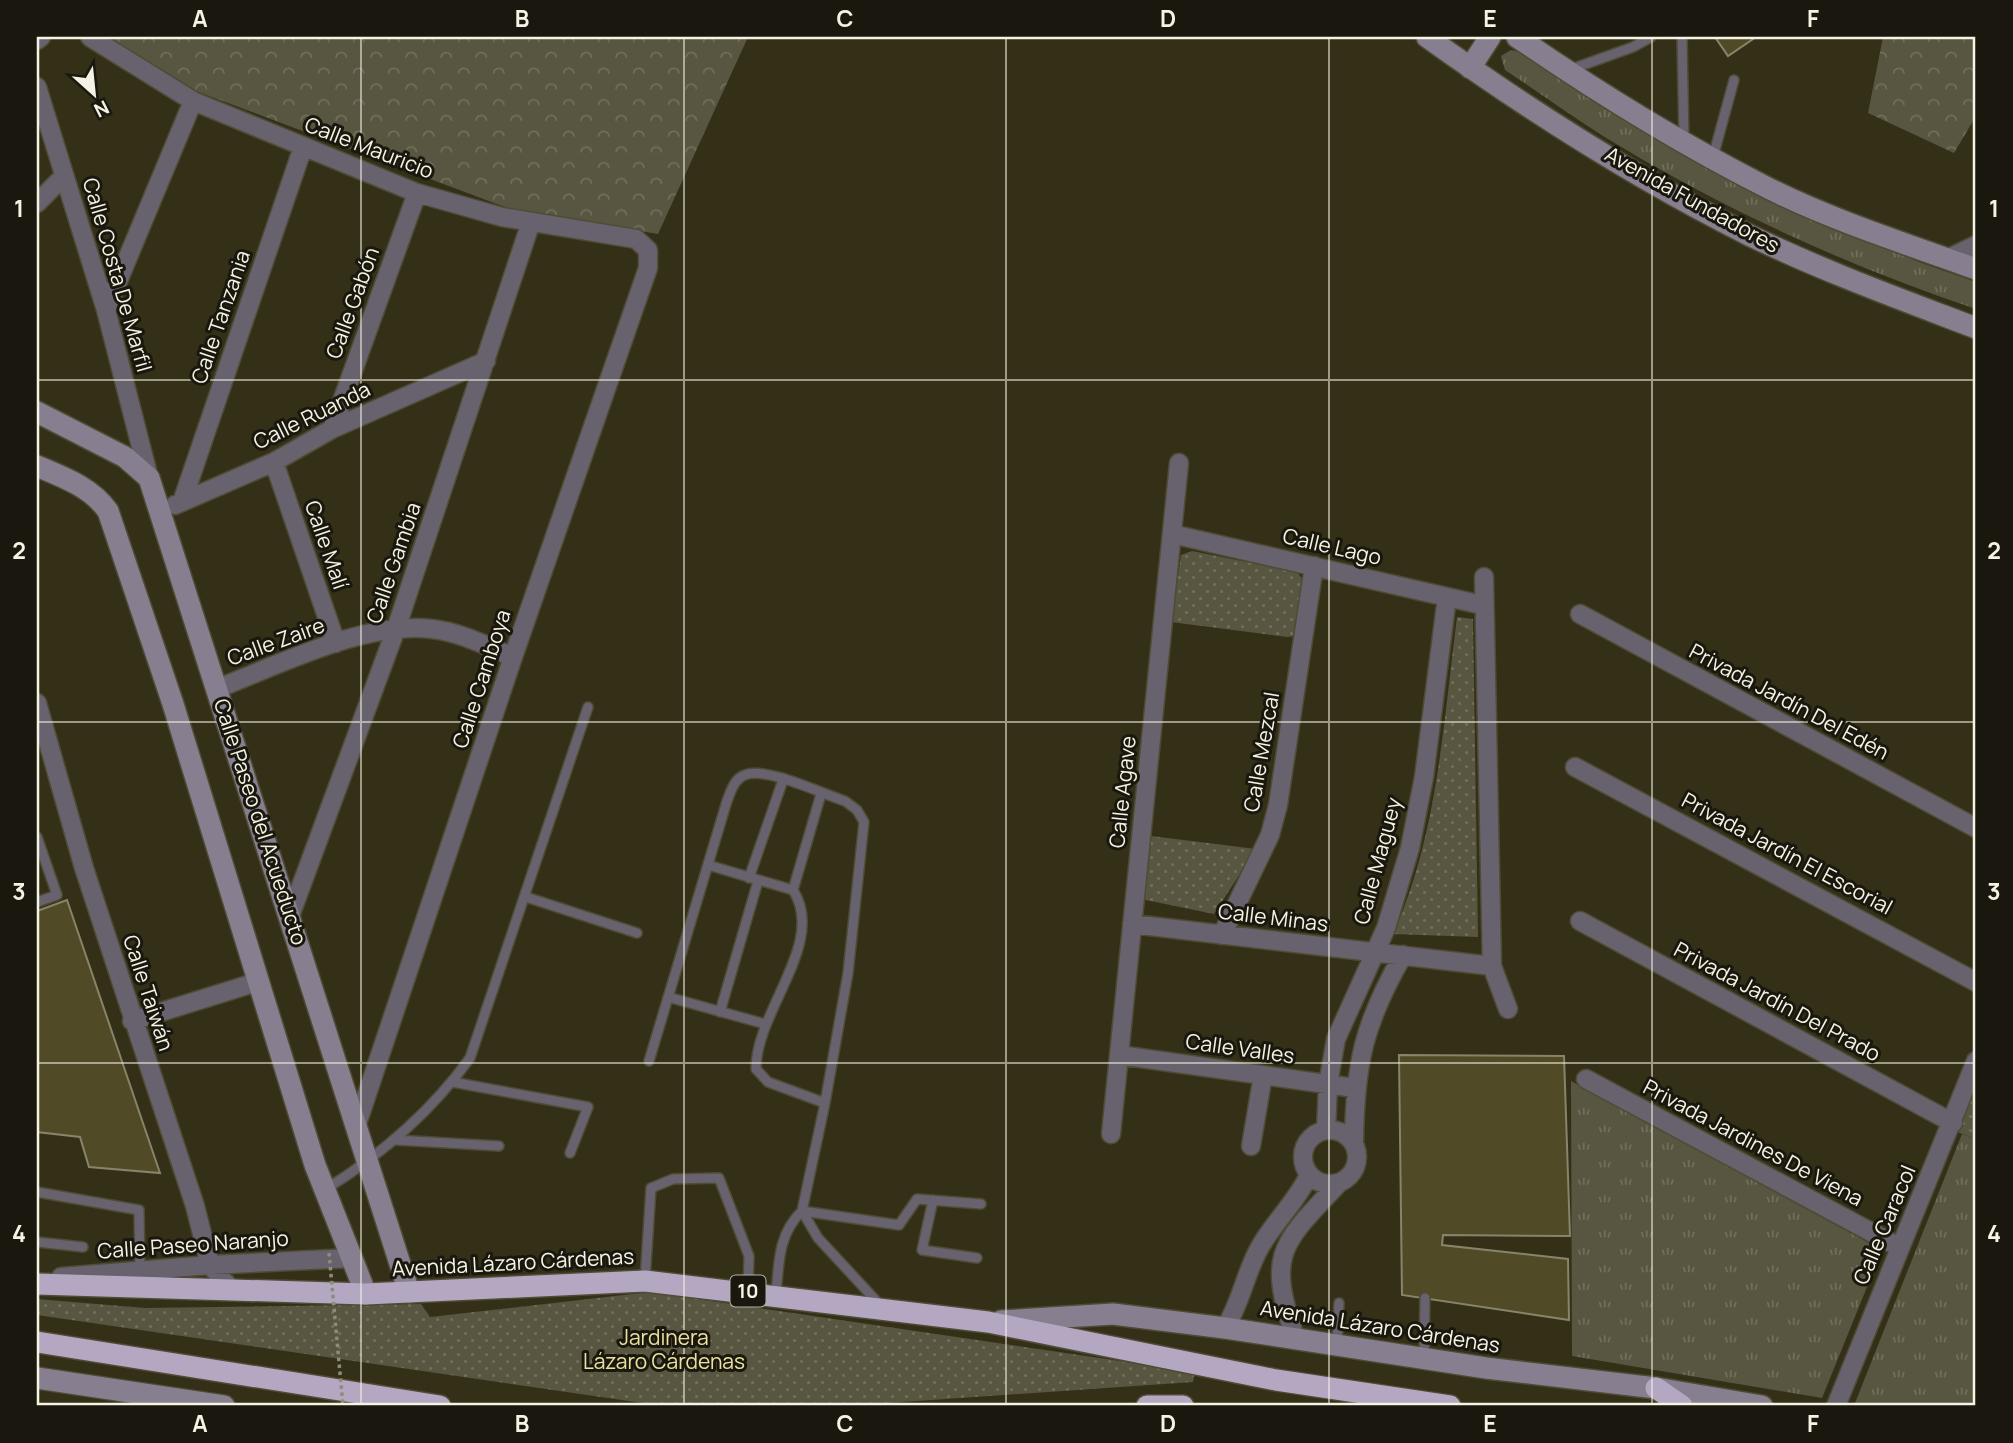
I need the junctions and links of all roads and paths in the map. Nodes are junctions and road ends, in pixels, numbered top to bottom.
1 (90, 37) edge
2 (1427, 37) edge
3 (1490, 37) edge
4 (1517, 37) edge
5 (1651, 37) edge
6 (1682, 37) edge
7 (1470, 68) junction
8 (1567, 71) junction
9 (1734, 80) dead end
10 (37, 87) edge
11 (193, 101) junction
12 (1684, 143) junction
13 (303, 147) junction
14 (1713, 158) junction
15 (64, 176) junction
16 (417, 193) junction
17 (37, 203) edge
18 (531, 222) junction
19 (1976, 245) edge
20 (648, 250) joint
21 (1947, 259) junction
22 (1976, 270) edge
23 (106, 310) junction
24 (1976, 328) edge
25 (486, 361) junction
26 (37, 412) edge
27 (332, 429) junction
28 (274, 462) junction
29 (1179, 463) dead end
30 (37, 466) edge
31 (149, 478) junction
32 (182, 502) junction
33 (158, 513) junction
34 (1171, 534) junction
35 (1314, 566) junction
36 (1484, 577) dead end
37 (1447, 597) junction
38 (1482, 605) junction
39 (1580, 614) dead end
40 (396, 629) junction
41 (336, 643) junction
42 (513, 657) junction
43 (216, 689) junction
44 (37, 704) edge
45 (588, 707) dead end
46 (44, 751) edge
47 (1575, 767) dead end
48 (783, 780) junction
49 (821, 794) junction
50 (1976, 828) edge
51 (37, 837) edge
52 (39, 850) edge
53 (708, 865) junction
54 (754, 880) junction
55 (793, 890) junction
56 (526, 897) junction
57 (37, 902) edge
58 (290, 916) junction
59 (1580, 921) dead end
60 (1132, 924) junction
61 (637, 933) dead end
62 (1222, 934) junction
63 (1374, 952) junction
64 (1403, 956) junction
65 (1492, 966) junction
66 (257, 982) junction
67 (1976, 982) edge
68 (668, 997) junction
69 (1508, 1009) dead end
70 (720, 1012) junction
71 (132, 1021) junction
72 (765, 1024) junction
73 (1119, 1055) junction
74 (649, 1061) dead end
75 (1976, 1061) edge
76 (1264, 1075) junction
77 (1586, 1079) dead end
78 (452, 1082) junction
79 (1328, 1084) junction
80 (1355, 1088) junction
81 (825, 1103) junction
82 (1953, 1123) junction
83 (357, 1124) junction
84 (1326, 1130) junction
85 (1111, 1134) dead end
86 (396, 1140) junction
87 (1354, 1142) junction
88 (499, 1146) dead end
89 (1251, 1146) dead end
90 (570, 1153) dead end
91 (369, 1162) junction
92 (1309, 1175) junction
93 (1338, 1184) junction
94 (326, 1189) junction
95 (37, 1192) edge
96 (933, 1200) junction
97 (981, 1204) dead end
98 (802, 1211) junction
99 (37, 1242) edge
100 (83, 1247) dead end
101 (1899, 1247) junction
102 (1258, 1250) junction
103 (329, 1253) dead end
104 (352, 1258) junction
105 (977, 1258) dead end
106 (1280, 1259) junction
107 (210, 1265) junction
108 (140, 1270) junction
109 (645, 1281) junction
110 (37, 1282) edge
111 (231, 1290) junction
112 (748, 1291) junction
113 (409, 1292) junction
114 (366, 1294) junction
115 (776, 1294) junction
116 (1425, 1298) dead end
117 (1339, 1303) dead end
118 (883, 1308) junction
119 (988, 1322) junction
120 (1225, 1328) junction
121 (1296, 1340) junction
122 (37, 1342) edge
123 (1337, 1346) junction
124 (1424, 1359) junction
125 (37, 1378) edge
126 (1656, 1388) junction
127 (401, 1401) junction
128 (224, 1406) edge
129 (343, 1406) edge
130 (372, 1406) edge
131 (440, 1406) edge
132 (1450, 1406) edge
133 (1682, 1406) edge
134 (1762, 1406) edge
135 (1836, 1406) edge

1 - 11 street, Calle Mauricio
2 - 7 street, Avenida Fundadores
3 - 7 street
4 - 8 street
5 - 8 lane
6 - 12 lane
7 - 24 street, Avenida Fundadores
8 - 12 street
9 - 14 lane
10 - 15 street, Calle Costa De Marfil
11 - 13 street, Calle Mauricio
11 - 23 street
12 - 14 street
13 - 16 street, Calle Mauricio
13 - 32 street, Calle Tanzania
14 - 21 street
15 - 17 street
15 - 23 street, Calle Costa De Marfil
16 - 18 street, Calle Mauricio
16 - 27 street, Calle Gabón
18 - 20 street, Calle Mauricio
18 - 25 street, Calle Gambia
19 - 21 street
20 - 42 street, Calle Camboya
21 - 22 street
23 - 31 street, Calle Costa De Marfil
25 - 27 street, Calle Ruanda
25 - 40 street, Calle Gambia
26 - 31 street
27 - 28 street, Calle Ruanda
28 - 32 street, Calle Ruanda
28 - 41 street, Calle Malí
29 - 34 street, Calle Agave
30 - 66 street
31 - 33 street, Calle Paseo del Acueducto
32 - 33 street, Calle Ruanda
33 - 43 street, Calle Paseo del Acueducto
34 - 35 street, Calle Lago
34 - 60 street, Calle Agave
35 - 37 street, Calle Lago
35 - 62 street, Calle Mezcal
36 - 38 street
37 - 38 street, Calle Lago
37 - 63 street, Calle Maguey
38 - 65 street
39 - 50 street, Privada Jardín Del Edén
40 - 41 street, Calle Zaire
40 - 42 street, Calle Zaire
40 - 58 street, Calle Gambia
41 - 43 street, Calle Zaire
42 - 83 street, Calle Camboya
43 - 58 street, Calle Paseo del Acueducto
44 - 46 street, Calle Taiwán
45 - 56 lane
46 - 71 street, Calle Taiwán
47 - 67 street, Privada Jardín El Escorial
48 - 49 lane
48 - 53 lane
48 - 54 lane
49 - 55 lane
49 - 81 lane
51 - 52 lane
52 - 57 lane
53 - 54 lane
53 - 68 lane
54 - 55 lane
54 - 70 lane
55 - 72 lane
56 - 61 lane
56 - 78 lane
58 - 83 street, Calle Paseo del Acueducto
59 - 82 street, Privada Jardín Del Prado
60 - 62 street, Calle Minas
60 - 73 street, Calle Agave
62 - 63 street, Calle Minas
63 - 64 street, Calle Minas
63 - 79 street, Calle Maguey
64 - 65 street, Calle Minas
64 - 80 street
65 - 69 street
66 - 71 street
66 - 94 street
68 - 70 lane
68 - 74 lane
70 - 72 lane
71 - 107 street, Calle Taiwán
72 - 81 lane
73 - 76 street, Calle Valles
73 - 85 street, Calle Agave
75 - 82 street, Calle Caracol
76 - 79 street, Calle Valles
76 - 89 street
77 - 101 street, Privada Jardines De Viena
78 - 86 lane
78 - 90 lane
79 - 80 street, Calle Valles
79 - 84 street, Calle Maguey
80 - 87 street
81 - 98 lane
82 - 101 street, Calle Caracol
83 - 91 street, Calle Paseo del Acueducto
84 - 87 street
84 - 92 street
86 - 88 lane
86 - 91 lane
87 - 93 street
91 - 94 lane
91 - 113 street, Calle Paseo del Acueducto
92 - 93 street
92 - 102 street
93 - 106 street
94 - 104 street
95 - 108 lane
96 - 97 lane
96 - 98 lane
96 - 105 lane
98 - 115 lane
98 - 118 lane
99 - 100 lane
101 - 135 street, Calle Caracol
102 - 106 street
102 - 120 street
103 - 129 path, bridge
104 - 107 street, Calle Paseo Naranjo
104 - 114 street
106 - 121 street
107 - 108 street, Calle Paseo Naranjo
107 - 111 street, Calle Taiwán
108 - 110 street, Calle Paseo Naranjo
109 - 112 highway, Avenida Lázaro Cárdenas / 10
109 - 112 lane
109 - 113 highway, Avenida Lázaro Cárdenas / 10
110 - 111 highway, Avenida Lázaro Cárdenas / 10
111 - 114 highway, Avenida Lázaro Cárdenas / 10
112 - 115 highway, Avenida Lázaro Cárdenas / 10
113 - 114 highway, Avenida Lázaro Cárdenas / 10
115 - 118 highway, Avenida Lázaro Cárdenas / 10
116 - 124 lane
117 - 123 lane
118 - 119 highway, Avenida Lázaro Cárdenas / 10
119 - 120 street, Avenida Lázaro Cárdenas
119 - 132 highway, Avenida Lázaro Cárdenas / 10
120 - 121 street, Avenida Lázaro Cárdenas
121 - 123 street, Avenida Lázaro Cárdenas
122 - 127 highway
123 - 124 street, Avenida Lázaro Cárdenas
124 - 126 street, Avenida Lázaro Cárdenas
125 - 128 street
126 - 133 highway
126 - 134 street, Avenida Lázaro Cárdenas
127 - 130 street
127 - 131 highway

